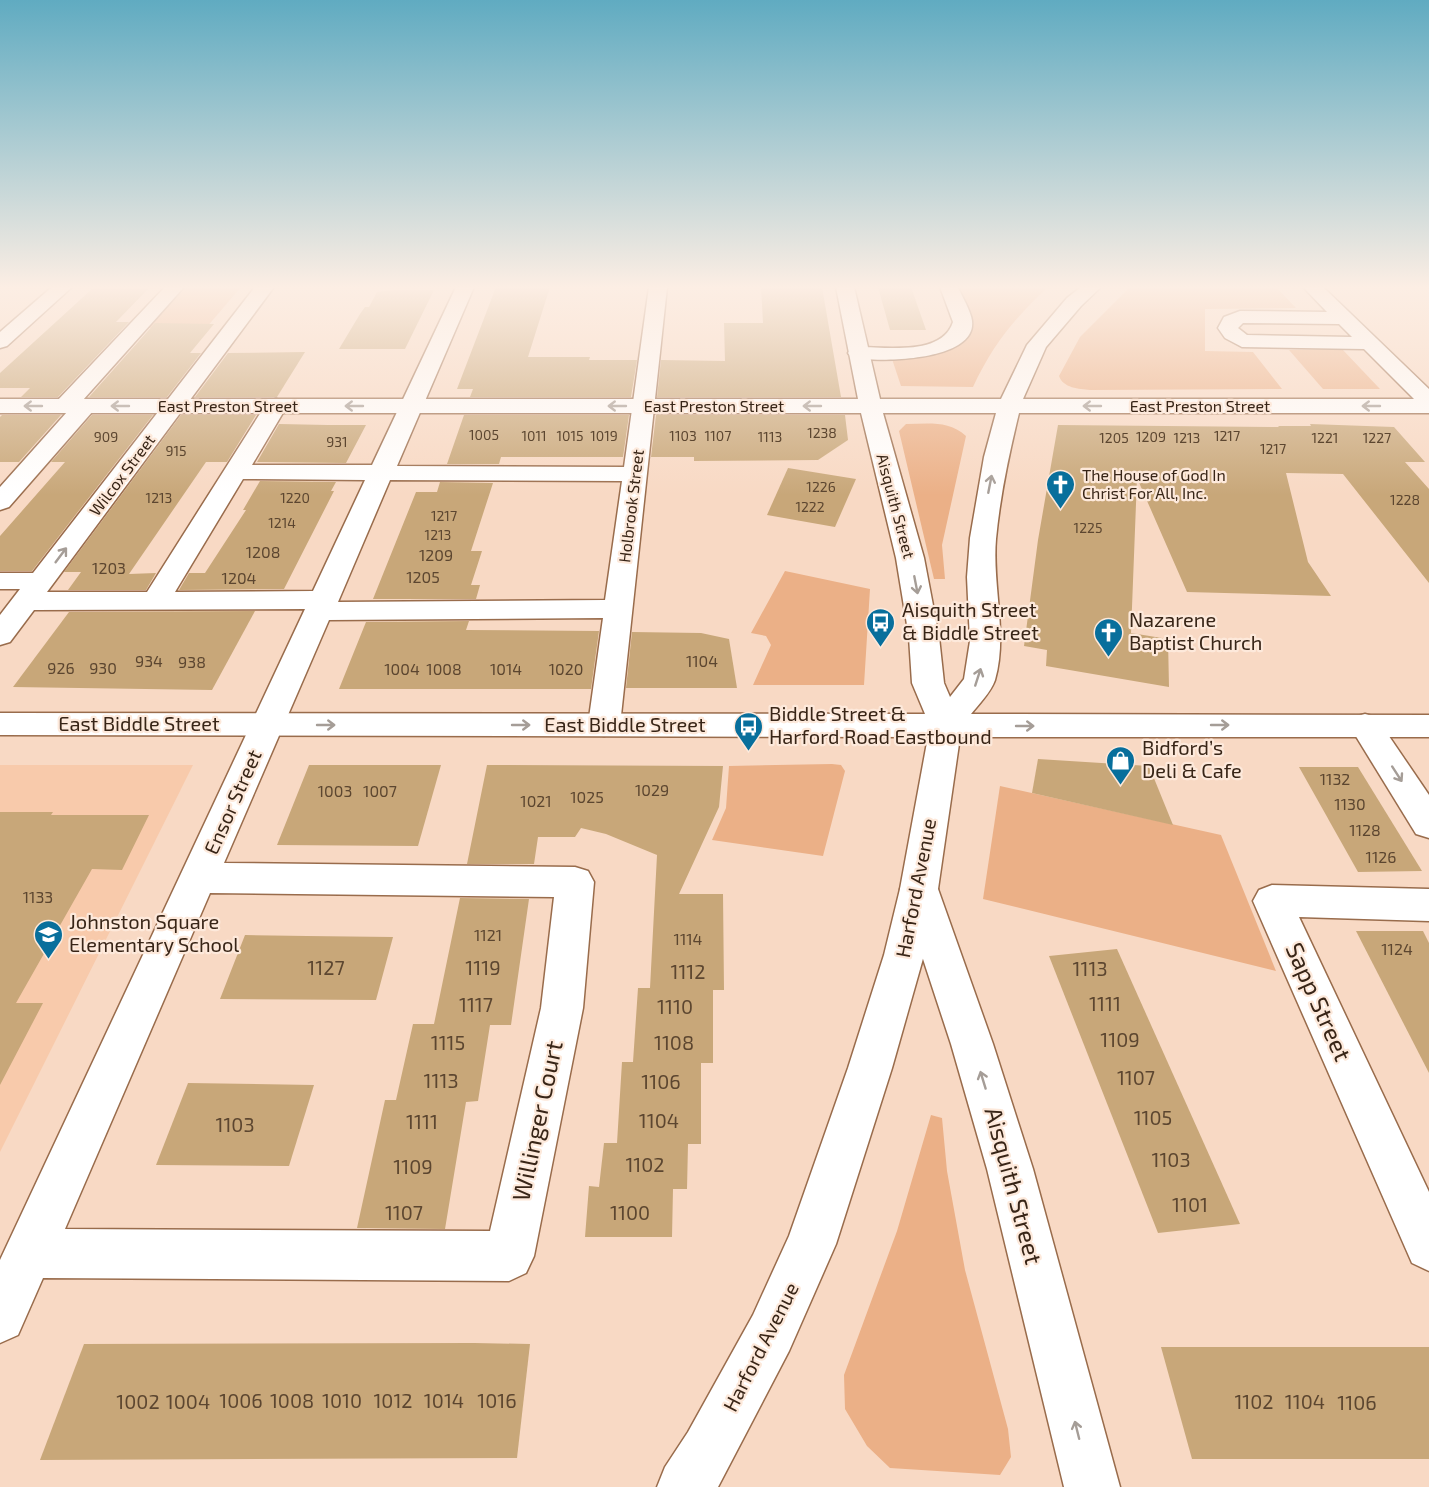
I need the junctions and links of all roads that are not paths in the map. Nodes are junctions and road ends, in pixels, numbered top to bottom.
1 (117, 356) edge
2 (212, 356) edge
3 (434, 356) edge
4 (650, 356) edge
5 (859, 356) edge
6 (1031, 356) edge
7 (1383, 356) edge
8 (1429, 401) edge
9 (0, 406) edge
10 (75, 406) junction
11 (174, 406) junction
12 (276, 406) junction
13 (412, 406) junction
14 (644, 406) junction
15 (870, 406) junction
16 (1010, 406) junction
17 (1429, 406) edge
18 (383, 471) junction
19 (235, 472) junction
20 (635, 474) junction
21 (0, 502) edge
22 (0, 581) edge
23 (33, 591) junction
24 (155, 601) junction
25 (322, 605) junction
26 (618, 609) junction
27 (0, 635) edge
28 (0, 724) edge
29 (268, 725) junction
30 (604, 725) junction
31 (946, 725) junction
32 (1365, 725) junction
33 (1429, 726) edge
34 (1429, 824) edge
35 (198, 878) junction
36 (919, 889) junction
37 (1429, 905) edge
38 (1429, 1246) edge
39 (28, 1253) junction
40 (0, 1317) edge
41 (685, 1487) edge
42 (1092, 1487) edge

1 - 10 main road
2 - 11 main road, Wilcox Street
3 - 13 main road, Ensor Street
4 - 14 main road, Holbrook Street
5 - 15 main road, Aisquith Street
6 - 16 main road, Harford Avenue
7 - 8 main road
10 -> 9 main road, East Preston Street
11 -> 10 main road, East Preston Street
10 - 21 main road
11 - 12 main road, East Preston Street
23 -> 11 main road, Wilcox Street
13 -> 12 main road, East Preston Street
12 - 19 main road
14 -> 13 main road, East Preston Street
13 - 18 main road, Ensor Street
15 -> 14 main road, East Preston Street
14 - 20 main road, Holbrook Street
15 - 16 main road, East Preston Street
15 -> 31 main road, Aisquith Street
17 -> 16 main road, East Preston Street
31 -> 16 main road, Harford Avenue
18 - 19 main road
18 - 20 main road
18 - 25 main road, Ensor Street
19 - 24 main road
20 - 26 main road, Holbrook Street
22 - 23 main road
23 - 24 main road
23 - 27 main road, Wilcox Street
24 - 25 main road
25 - 26 main road
25 - 29 main road, Ensor Street
26 - 30 main road, Holbrook Street
28 - 29 main road, East Biddle Street
29 -> 30 main road, East Biddle Street
29 - 35 main road, Ensor Street
30 - 31 main road, East Biddle Street
31 -> 32 main road, East Biddle Street
31 - 36 main road, Harford Avenue
32 - 33 main road, East Biddle Street
32 -> 34 main road
35 - 39 main road, Ensor Street
35 - 39 main road, Willinger Court
36 - 41 main road, Harford Avenue
42 -> 36 main road, Aisquith Street
37 - 38 main road, Sapp Street
39 - 40 main road, Ensor Street

